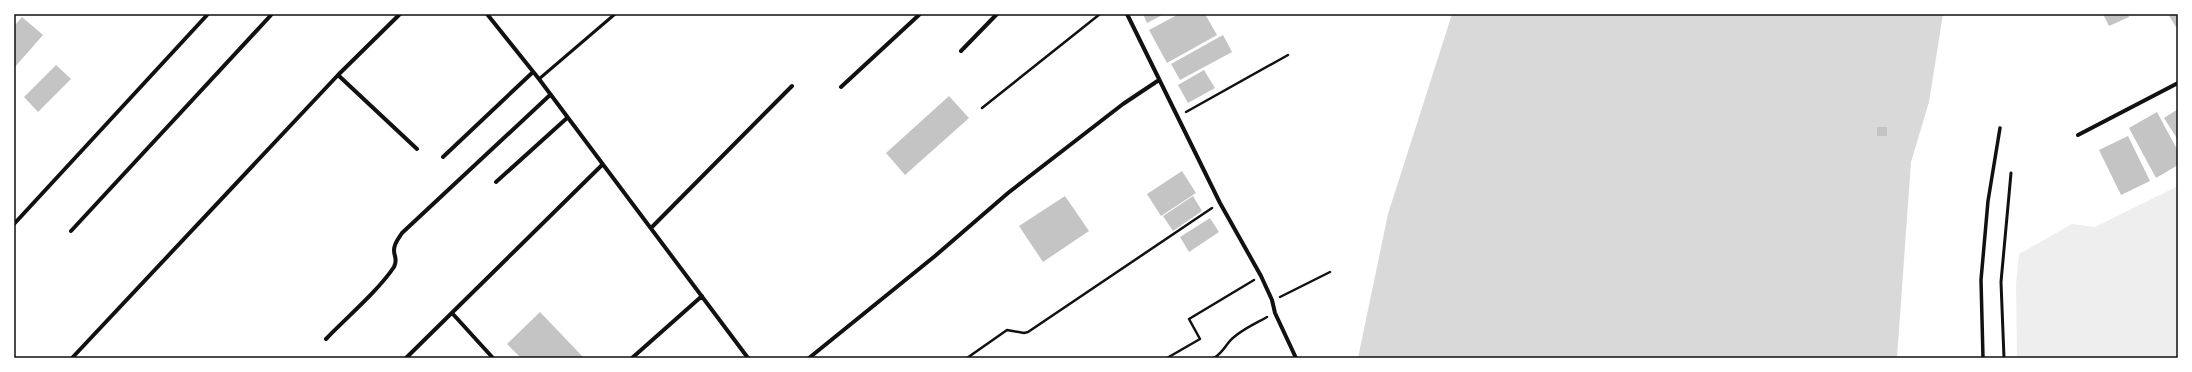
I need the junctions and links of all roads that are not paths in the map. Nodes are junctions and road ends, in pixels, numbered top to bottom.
1 (208, 14) edge
2 (272, 14) edge
3 (400, 14) edge
4 (487, 14) edge
5 (615, 14) edge
6 (920, 14) edge
7 (997, 14) edge
8 (1127, 14) edge
9 (961, 51) dead end
10 (533, 72) junction
11 (338, 75) junction
12 (539, 79) junction
13 (1159, 80) junction
14 (2178, 82) edge
15 (792, 86) dead end
16 (841, 87) dead end
17 (550, 95) junction
18 (567, 118) junction
19 (2000, 128) dead end
20 (2078, 135) dead end
21 (417, 149) dead end
22 (443, 157) dead end
23 (602, 165) junction
24 (2011, 173) dead end
25 (496, 182) dead end
26 (14, 224) edge
27 (651, 228) junction
28 (71, 231) dead end
29 (702, 296) junction
30 (452, 313) junction
31 (326, 339) dead end
32 (72, 358) edge
33 (406, 358) edge
34 (493, 358) edge
35 (632, 358) edge
36 (748, 358) edge
37 (809, 358) edge
38 (1296, 358) edge
39 (1983, 358) edge
40 (2004, 358) edge

1 - 26 street
2 - 28 street
3 - 11 street
4 - 10 street
5 - 12 lane
6 - 16 street
7 - 9 street
8 - 13 street
10 - 12 street
10 - 22 street
11 - 21 street
11 - 32 street
12 - 17 street
13 - 37 street
13 - 38 street
14 - 20 street
15 - 27 street
17 - 18 street
17 - 31 street
18 - 23 street
18 - 25 street
19 - 39 street
23 - 27 street
23 - 30 street
24 - 40 lane
27 - 29 street
29 - 35 street
29 - 36 street
30 - 33 street
30 - 34 street

